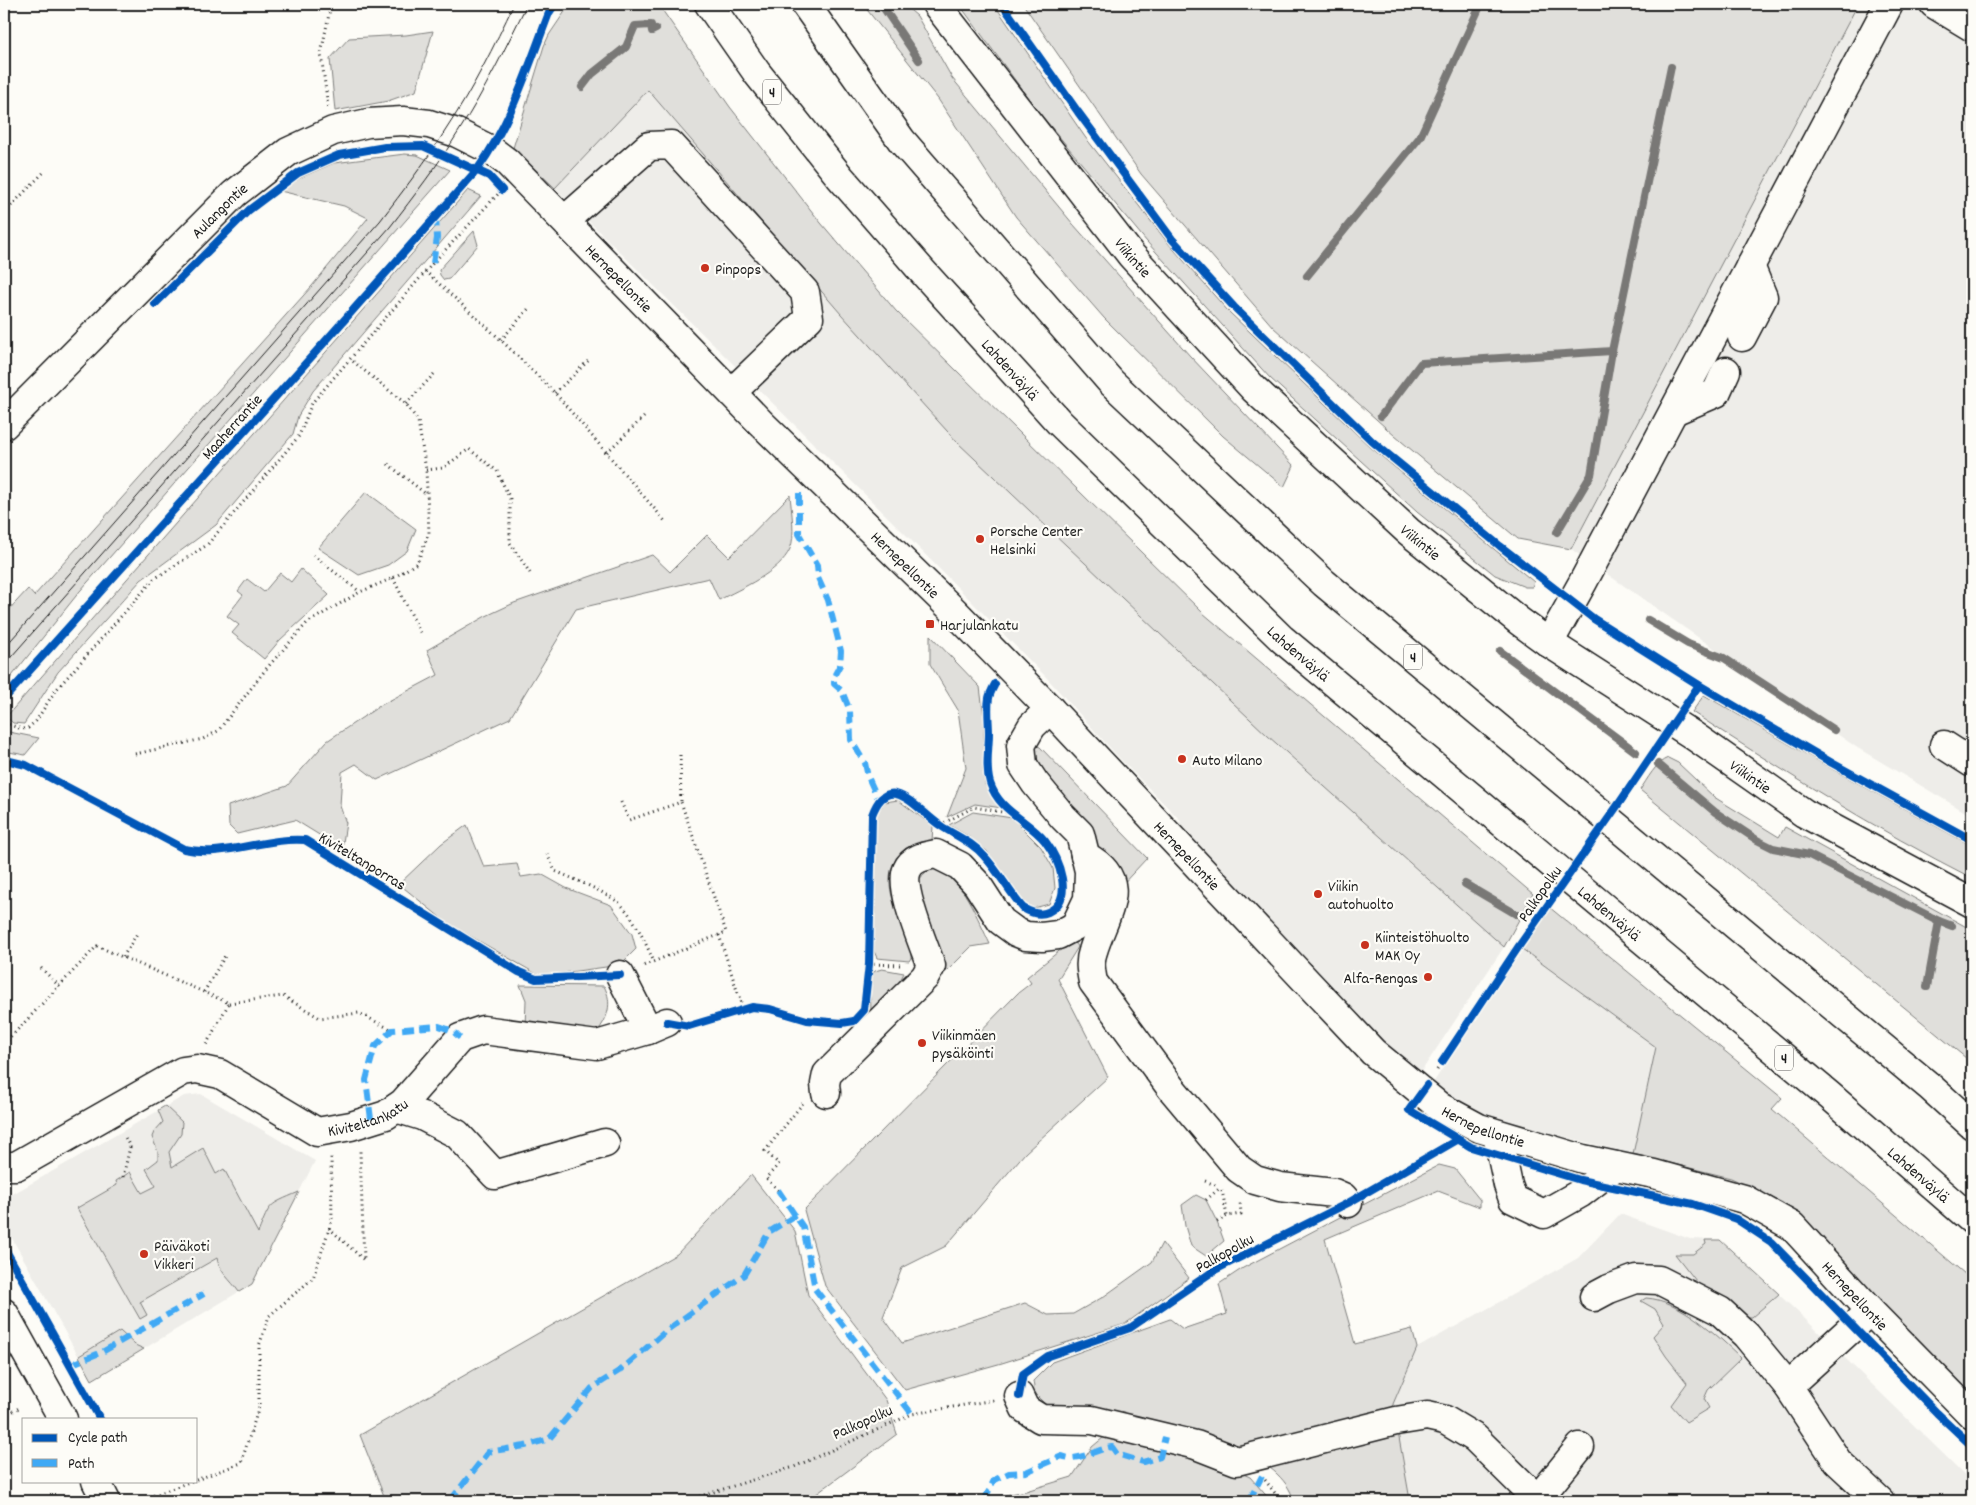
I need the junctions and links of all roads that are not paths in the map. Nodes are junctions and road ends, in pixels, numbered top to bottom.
1 (709, 4) edge
2 (805, 4) edge
3 (821, 4) edge
4 (936, 4) edge
5 (947, 4) edge
6 (1889, 4) edge
7 (1934, 4) edge
8 (1972, 27) edge
9 (976, 56) junction
10 (902, 141) junction
11 (491, 150) joint
12 (565, 220) junction
13 (1750, 266) junction
14 (1742, 338) dead end
15 (1726, 371) dead end
16 (732, 392) junction
17 (1674, 411) junction
18 (8, 414) edge
19 (1549, 642) junction
20 (1050, 709) junction
21 (1944, 746) dead end
22 (1972, 763) edge
23 (1085, 856) junction
24 (1972, 903) edge
25 (620, 975) dead end
26 (826, 1093) dead end
27 (396, 1108) junction
28 (1972, 1125) edge
29 (1497, 1134) junction
30 (605, 1143) dead end
31 (4, 1166) edge
32 (1616, 1166) junction
33 (1348, 1203) dead end
34 (1972, 1220) edge
35 (1594, 1297) dead end
36 (1869, 1310) junction
37 (4, 1313) edge
38 (1788, 1386) junction
39 (1020, 1396) road end
40 (1972, 1415) edge
41 (61, 1418) edge
42 (1580, 1446) dead end
43 (96, 1482) edge
44 (1538, 1500) edge
45 (106, 1501) edge
46 (1880, 1501) edge

1 - 34 main road, Lahdenväylä / 4
2 - 10 main road, 4
3 - 10 main road
4 - 9 main road, Viikintie
5 - 9 main road, Viikintie
6 - 13 main road
7 - 8 main road
9 - 19 main road, Viikintie
10 - 28 main road, 4
11 - 12 main road, Hernepellontie
11 - 18 main road, Aulangontie
12 - 16 main road, Hernepellontie
12 - 16 main road
13 - 14 main road
13 - 17 main road
15 - 17 main road
16 - 20 main road, Hernepellontie
17 - 19 main road
19 - 24 main road, Viikintie
20 - 23 main road
20 - 29 main road, Hernepellontie
21 - 22 main road
23 - 26 main road
23 - 33 main road
25 - 27 main road, Kiviteltankatu
27 - 30 main road
27 - 31 main road, Kiviteltankatu
29 - 32 main road, Hernepellontie
29 - 32 main road
32 - 36 main road, Hernepellontie
35 - 38 main road
36 - 38 main road
36 - 40 main road, Hernepellontie
37 - 41 main road
38 - 46 main road
39 - 44 main road
42 - 44 main road
43 - 45 main road

